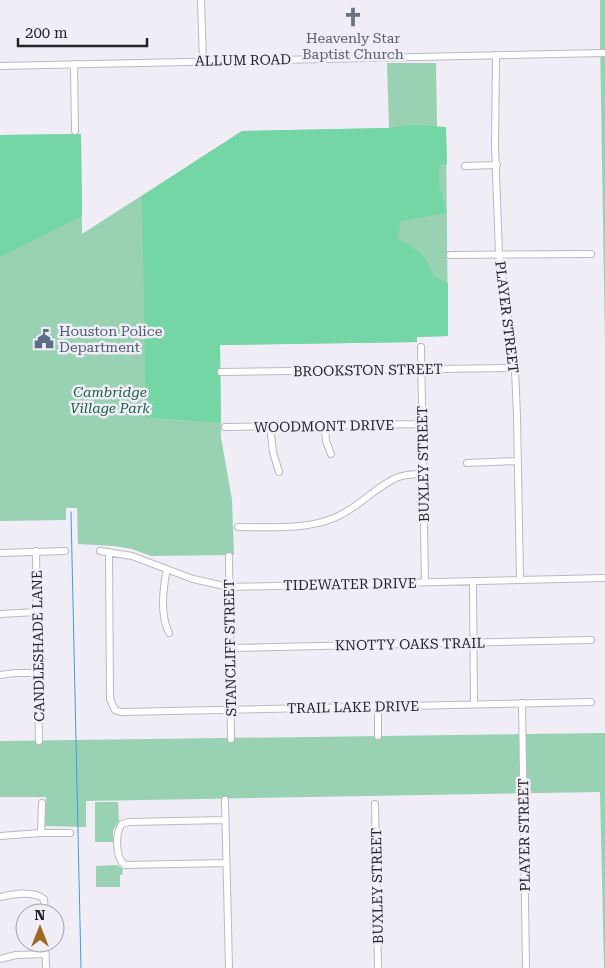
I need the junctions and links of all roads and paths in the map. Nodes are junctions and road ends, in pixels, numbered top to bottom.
1 (201, 0) edge
2 (605, 53) edge
3 (496, 55) junction
4 (204, 61) junction
5 (74, 64) junction
6 (0, 66) edge
7 (75, 131) dead end
8 (497, 165) junction
9 (465, 166) dead end
10 (499, 254) junction
11 (592, 254) dead end
12 (450, 255) dead end
13 (421, 347) dead end
14 (515, 368) junction
15 (422, 369) junction
16 (221, 372) dead end
17 (422, 424) junction
18 (270, 426) junction
19 (325, 426) junction
20 (225, 427) dead end
21 (331, 454) dead end
22 (518, 461) junction
23 (467, 462) dead end
24 (279, 472) dead end
25 (423, 474) junction
26 (238, 527) dead end
27 (65, 551) dead end
28 (100, 551) dead end
29 (36, 552) junction
30 (108, 552) junction
31 (0, 553) edge
32 (228, 556) dead end
33 (166, 569) junction
34 (605, 578) edge
35 (520, 579) junction
36 (473, 581) junction
37 (425, 582) junction
38 (229, 587) junction
39 (37, 612) junction
40 (0, 614) edge
41 (169, 633) dead end
42 (591, 640) dead end
43 (473, 643) junction
44 (230, 648) junction
45 (38, 673) junction
46 (0, 675) edge
47 (591, 702) dead end
48 (522, 703) junction
49 (474, 704) junction
50 (378, 706) junction
51 (231, 710) junction
52 (378, 736) dead end
53 (39, 740) dead end
54 (231, 740) dead end
55 (225, 800) dead end
56 (42, 803) dead end
57 (375, 804) dead end
58 (225, 820) junction
59 (41, 833) junction
60 (70, 833) dead end
61 (0, 836) edge
62 (226, 863) junction
63 (0, 897) edge
64 (44, 903) edge
65 (46, 954) joint
66 (0, 959) edge
67 (46, 968) edge
68 (229, 968) edge
69 (378, 968) edge
70 (526, 968) edge

1 - 4 street
2 - 3 street, ALLUM ROAD
3 - 4 street, ALLUM ROAD
3 - 8 street, PLAYER STREET
4 - 5 street, ALLUM ROAD
5 - 6 street, ALLUM ROAD
5 - 7 street
8 - 9 street
8 - 10 street, PLAYER STREET
10 - 11 street
10 - 12 street
10 - 14 street, PLAYER STREET
13 - 15 street, BUXLEY STREET
14 - 15 street, BROOKSTON STREET
14 - 22 street, PLAYER STREET
15 - 16 street, BROOKSTON STREET
15 - 17 street, BUXLEY STREET
17 - 19 street, WOODMONT DRIVE
17 - 25 street, BUXLEY STREET
18 - 19 street, WOODMONT DRIVE
18 - 20 street, WOODMONT DRIVE
18 - 24 street
19 - 21 street
22 - 23 street
22 - 35 street, PLAYER STREET
25 - 26 street
25 - 37 street, BUXLEY STREET
27 - 29 street
28 - 30 street, TIDEWATER DRIVE
29 - 31 street
29 - 39 street, CANDLESHADE LANE
30 - 33 street, TIDEWATER DRIVE
30 - 51 street, TRAIL LAKE DRIVE
32 - 38 street, STANCLIFF STREET
33 - 38 street, TIDEWATER DRIVE
33 - 41 street
34 - 35 street, TIDEWATER DRIVE
35 - 36 street, TIDEWATER DRIVE
36 - 37 street, TIDEWATER DRIVE
36 - 43 street
37 - 38 street, TIDEWATER DRIVE
38 - 44 street, STANCLIFF STREET
39 - 40 street
39 - 45 street, CANDLESHADE LANE
42 - 43 street, KNOTTY OAKS TRAIL
43 - 44 street, KNOTTY OAKS TRAIL
43 - 49 street
44 - 51 street, STANCLIFF STREET
45 - 46 street
45 - 53 street, CANDLESHADE LANE
47 - 48 street, TRAIL LAKE DRIVE
48 - 49 street, TRAIL LAKE DRIVE
48 - 70 street, PLAYER STREET
49 - 50 street, TRAIL LAKE DRIVE
50 - 51 street, TRAIL LAKE DRIVE
50 - 52 street
51 - 54 street, STANCLIFF STREET
55 - 58 street
56 - 59 street
57 - 69 street, BUXLEY STREET
58 - 62 street
58 - 62 street
59 - 60 street
59 - 61 street
62 - 68 street
63 - 64 street
65 - 66 street
65 - 67 street

